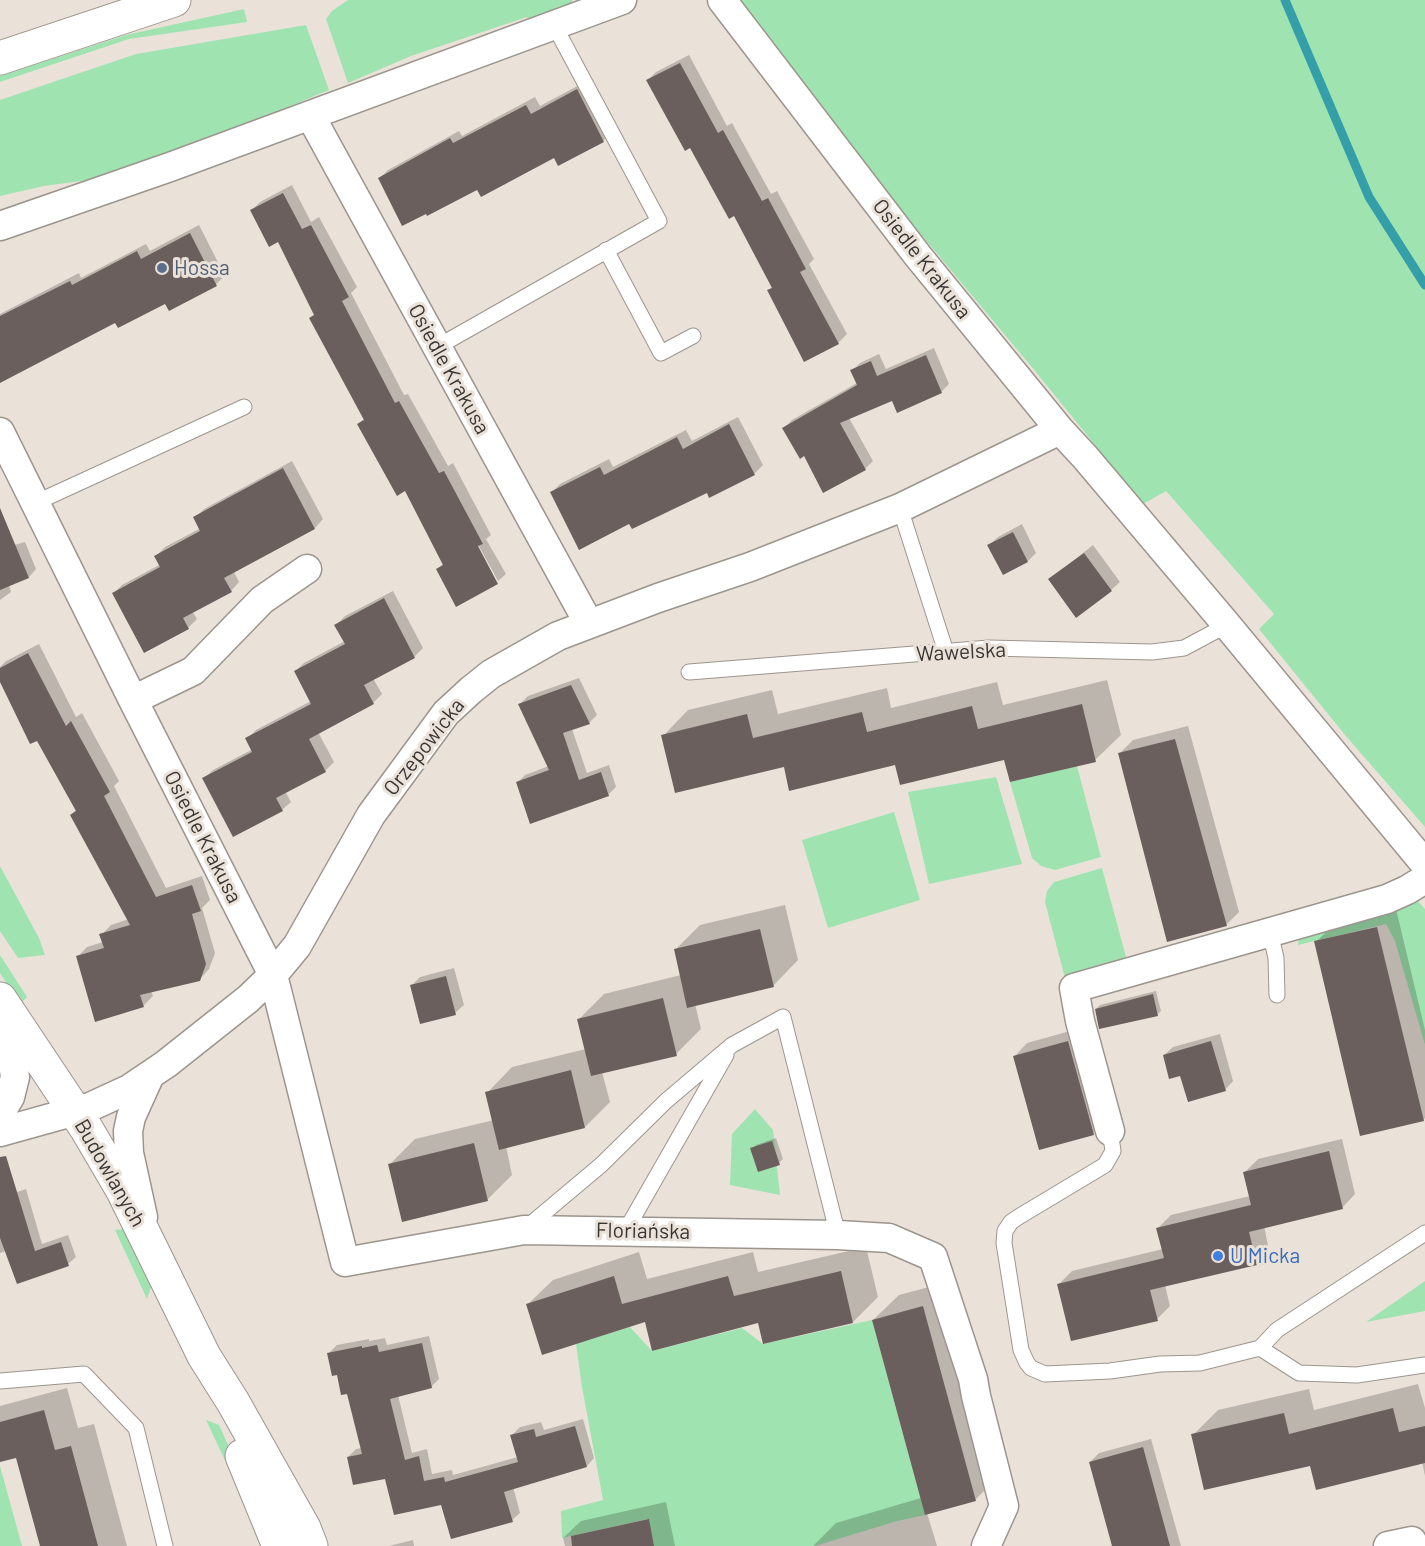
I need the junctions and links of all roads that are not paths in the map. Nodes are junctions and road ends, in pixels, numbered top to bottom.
1 (174, 0) edge
2 (622, 0) edge
3 (722, 0) edge
4 (554, 25) junction
5 (0, 58) edge
6 (310, 115) junction
7 (0, 226) edge
8 (606, 250) junction
9 (693, 336) dead end
10 (437, 347) junction
11 (244, 407) dead end
12 (1060, 430) junction
13 (0, 432) edge
14 (35, 503) junction
15 (900, 508) junction
16 (307, 569) dead end
17 (589, 624) junction
18 (1227, 625) junction
19 (946, 652) junction
20 (689, 672) dead end
21 (133, 700) junction
22 (1425, 864) edge
23 (1425, 879) edge
24 (1270, 932) junction
25 (273, 975) junction
26 (1277, 995) dead end
27 (0, 999) edge
28 (0, 1026) edge
29 (732, 1045) junction
30 (150, 1075) junction
31 (75, 1112) junction
32 (0, 1114) edge
33 (1110, 1131) joint
34 (0, 1132) edge
35 (524, 1230) junction
36 (626, 1230) junction
37 (1425, 1233) edge
38 (838, 1235) junction
39 (148, 1240) junction
40 (1260, 1348) junction
41 (204, 1356) junction
42 (1425, 1365) edge
43 (0, 1381) edge
44 (165, 1546) edge
45 (279, 1546) edge
46 (310, 1546) edge
47 (986, 1546) edge
48 (1388, 1546) edge
49 (1414, 1546) edge

1 - 5 street
2 - 4 street
3 - 12 street, Osiedle Krakusa
4 - 6 street
4 - 8 lane
6 - 7 street
6 - 10 street, Osiedle Krakusa
8 - 9 lane
8 - 10 lane
10 - 17 street, Osiedle Krakusa
11 - 14 lane
12 - 15 street
12 - 18 street
13 - 14 street, Osiedle Krakusa
14 - 21 street, Osiedle Krakusa
15 - 17 street, Orzepowicka
15 - 19 lane
16 - 21 street
17 - 25 street, Orzepowicka
18 - 19 lane, Wawelska
18 - 22 street
19 - 20 lane, Wawelska
21 - 25 street, Osiedle Krakusa
23 - 24 street
24 - 26 lane
24 - 33 street
25 - 30 street, Orzepowicka
25 - 35 street, Floriańska
27 - 31 street, Budowlanych
28 - 32 street
29 - 35 lane
29 - 36 lane
29 - 38 lane
30 - 31 street, Orzepowicka
30 - 39 street, Orzepowicka
31 - 34 street, Orzepowicka
31 - 39 street, Budowlanych
33 - 40 lane
35 - 36 street, Floriańska
36 - 38 street, Floriańska
37 - 40 lane
38 - 47 street, Floriańska
39 - 41 street, Budowlanych
40 - 42 lane
41 - 45 street, Budowlanych
41 - 46 street, Budowlanych
43 - 44 lane
48 - 49 street

